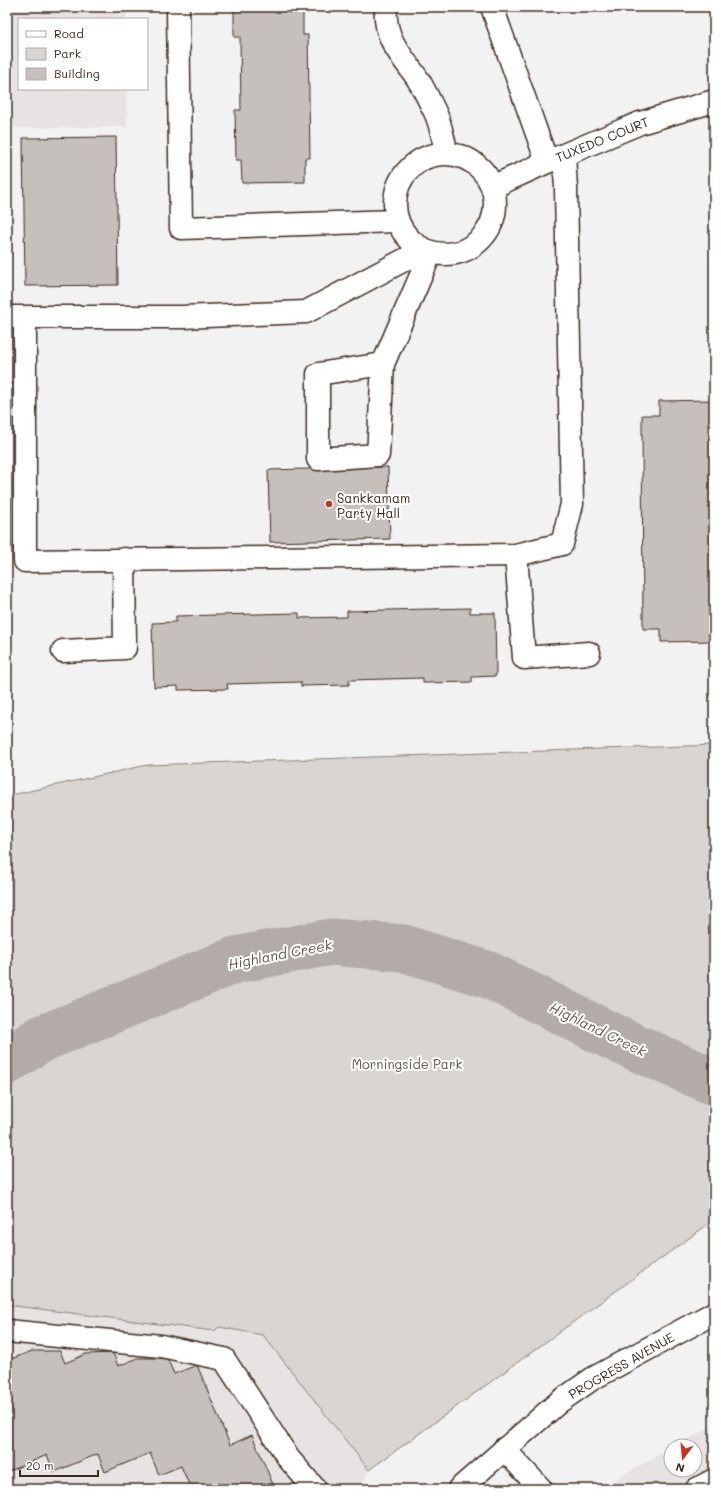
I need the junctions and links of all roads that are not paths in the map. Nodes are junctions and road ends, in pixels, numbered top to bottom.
1 (178, 7) edge
2 (386, 7) edge
3 (492, 7) edge
4 (714, 101) edge
5 (447, 154) junction
6 (555, 158) junction
7 (492, 187) junction
8 (397, 221) junction
9 (427, 251) junction
10 (16, 317) edge
11 (382, 364) junction
12 (516, 555) junction
13 (124, 559) junction
14 (63, 651) dead end
15 (589, 652) dead end
16 (714, 1313) edge
17 (7, 1331) edge
18 (504, 1449) junction
19 (714, 1480) edge
20 (315, 1489) edge
21 (461, 1489) edge
22 (541, 1489) edge
23 (697, 1489) edge

1 - 8 street
2 - 5 street
3 - 6 street
4 - 6 street, TUXEDO COURT
5 - 7 street
5 - 8 street
6 - 7 street, TUXEDO COURT
6 - 12 street
7 - 9 street
8 - 9 street
9 - 10 street
9 - 11 street
10 - 13 street
11 - 11 street
12 - 13 street
12 - 15 street
13 - 14 street
16 - 18 street, PROGRESS AVENUE
17 - 20 street
18 - 21 street, PROGRESS AVENUE
18 - 22 street
19 - 23 street

